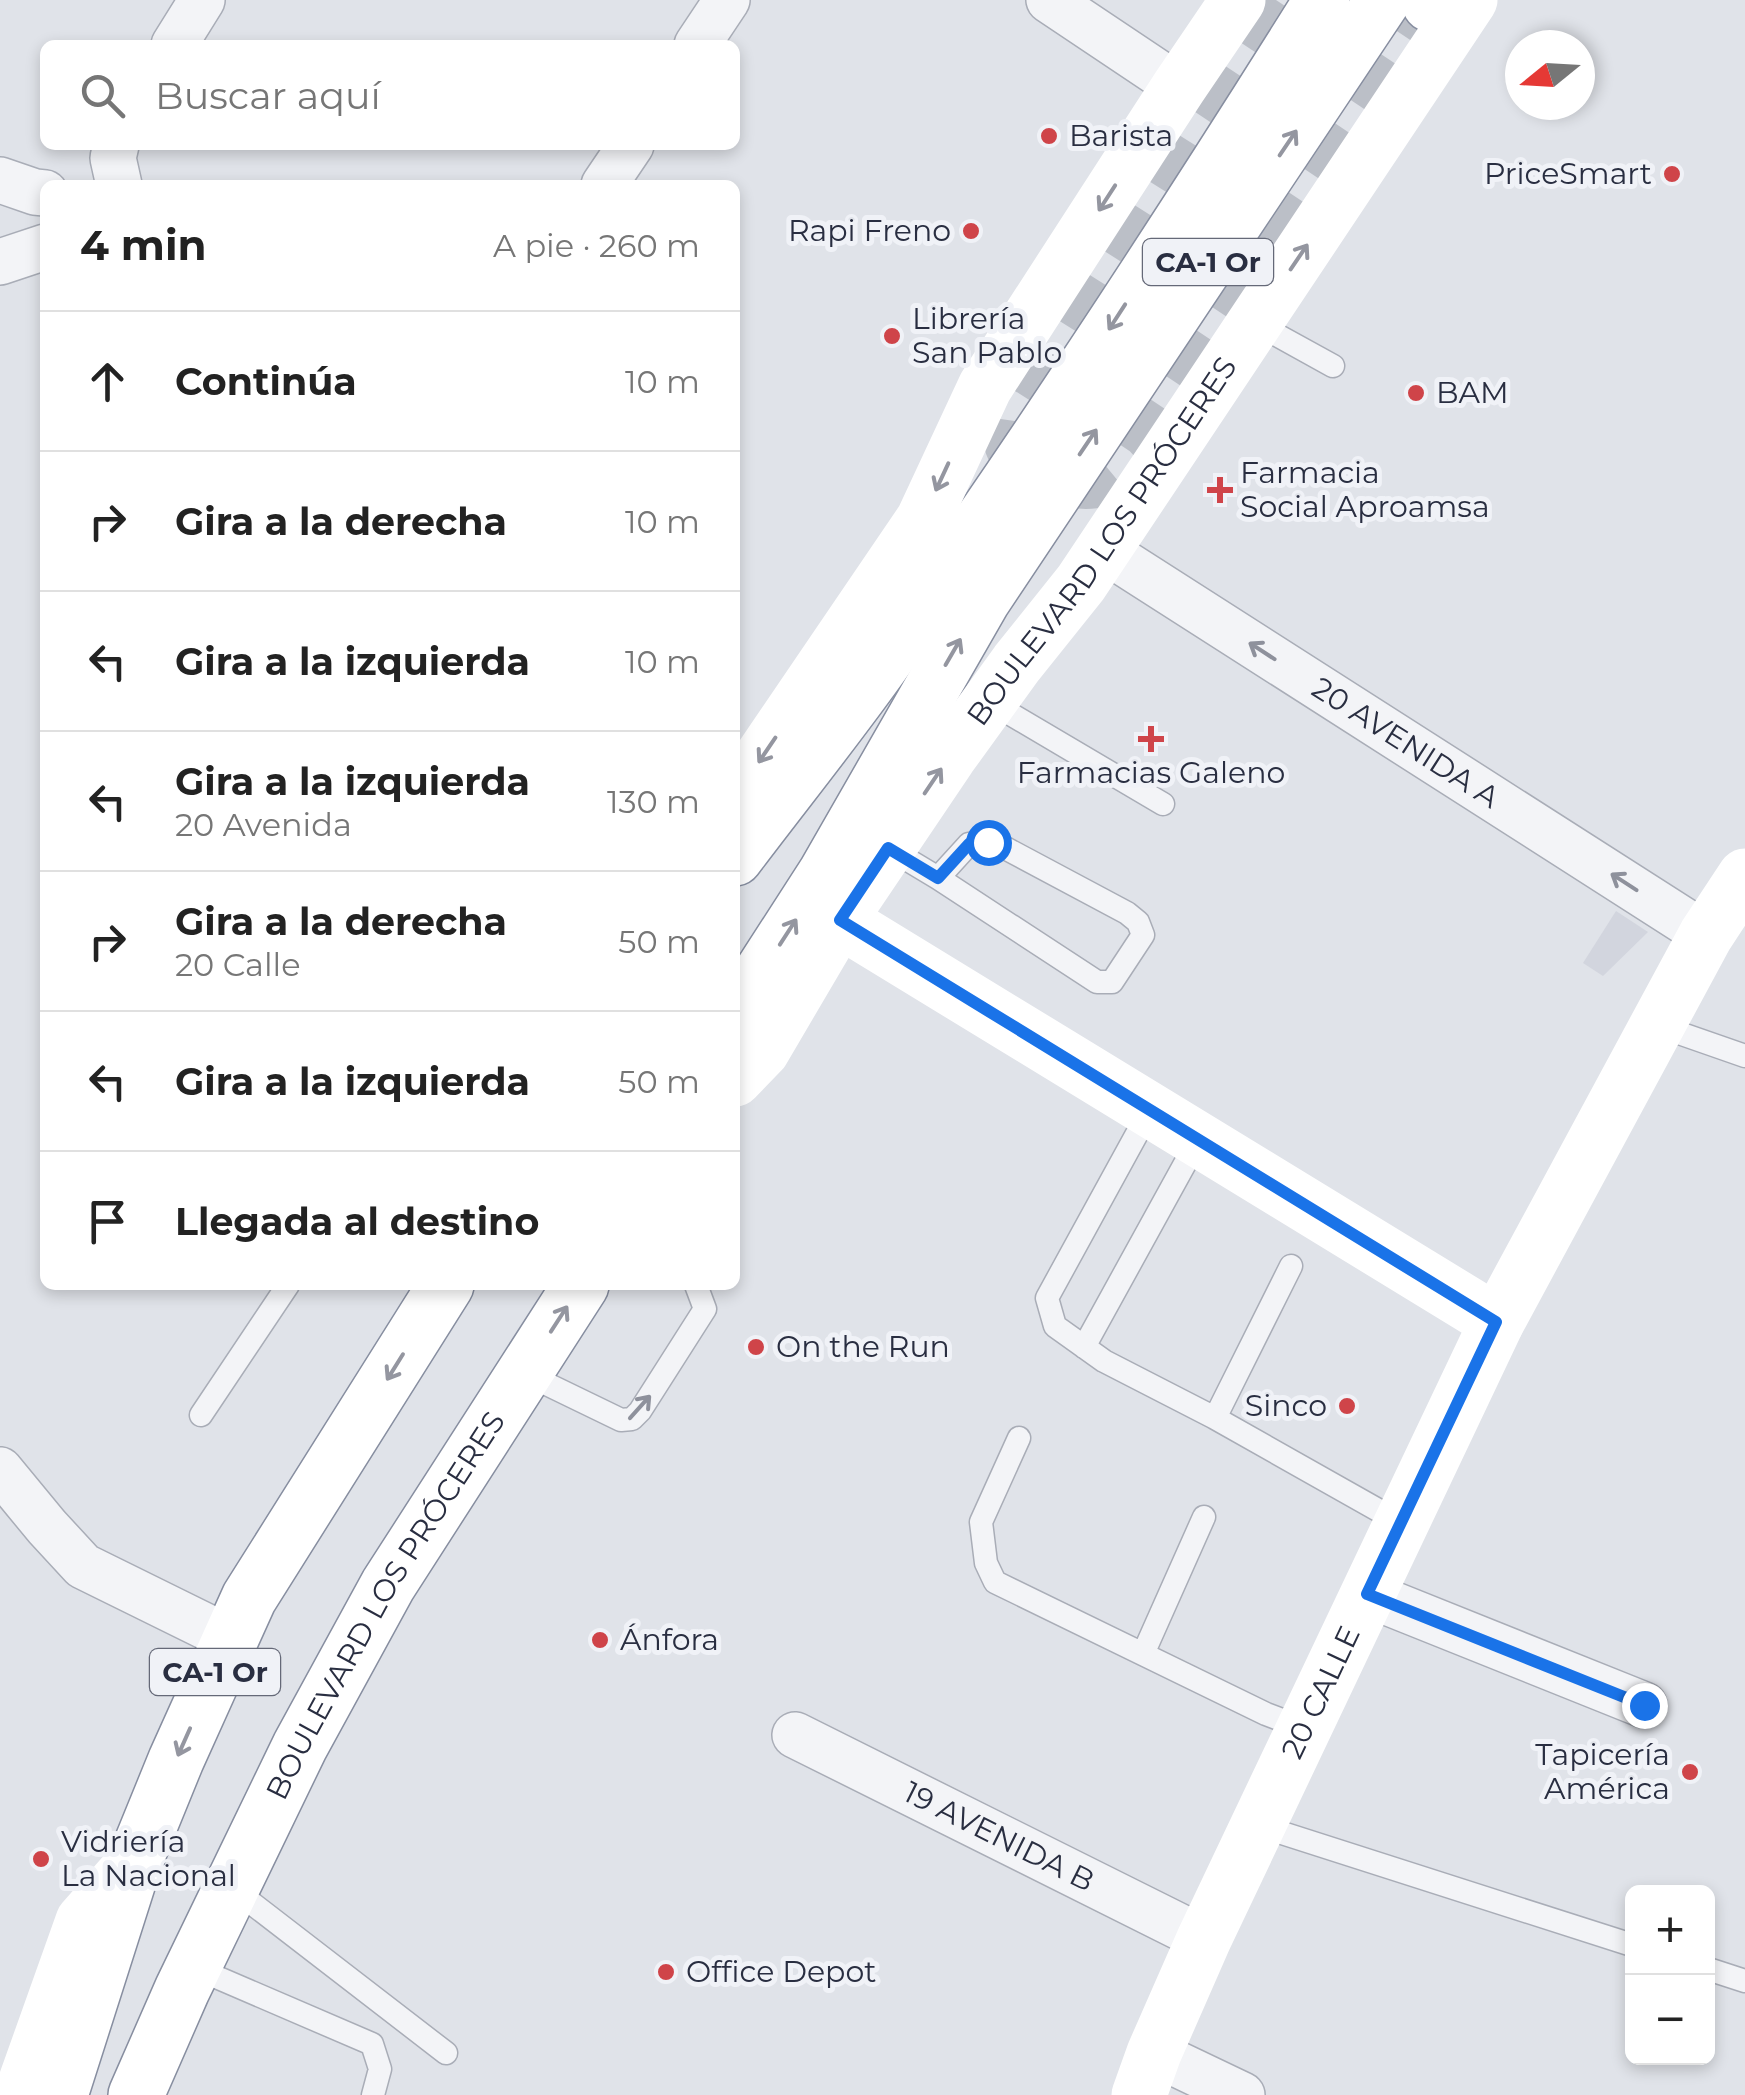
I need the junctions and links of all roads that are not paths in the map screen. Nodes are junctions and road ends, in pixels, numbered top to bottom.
1 (202, 0) edge
2 (728, 0) edge
3 (1048, 0) edge
4 (1238, 0) edge
5 (1322, 0) edge
6 (1429, 1) edge
7 (177, 40) edge
8 (701, 40) edge
9 (1178, 87) junction
10 (628, 150) edge
11 (0, 180) edge
12 (607, 180) edge
13 (40, 192) edge
14 (40, 249) edge
15 (0, 262) edge
16 (1255, 324) junction
17 (1333, 366) dead end
18 (1104, 550) junction
19 (989, 702) junction
20 (1164, 804) dead end
21 (740, 809) edge
22 (888, 848) junction
23 (740, 851) edge
24 (1745, 876) edge
25 (938, 878) junction
26 (840, 920) junction
27 (1706, 935) junction
28 (740, 1006) edge
29 (1657, 1025) junction
30 (1745, 1056) edge
31 (740, 1074) edge
32 (1150, 1110) junction
33 (1198, 1140) junction
34 (1291, 1266) dead end
35 (285, 1290) edge
36 (443, 1290) edge
37 (578, 1290) edge
38 (698, 1290) edge
39 (1496, 1322) junction
40 (1084, 1347) junction
41 (524, 1374) junction
42 (200, 1415) dead end
43 (1215, 1418) junction
44 (1019, 1438) dead end
45 (0, 1470) edge
46 (1204, 1517) dead end
47 (1401, 1523) junction
48 (1367, 1594) junction
49 (231, 1639) junction
50 (1143, 1654) junction
51 (1644, 1705) dead end
52 (1303, 1728) junction
53 (795, 1734) dead end
54 (1257, 1825) junction
55 (134, 1863) junction
56 (232, 1888) junction
57 (1204, 1939) junction
58 (1625, 1942) edge
59 (1715, 1971) edge
60 (187, 1979) junction
61 (1745, 1981) edge
62 (446, 2053) dead end
63 (1148, 2069) edge
64 (22, 2095) edge
65 (60, 2095) edge
66 (136, 2095) edge
67 (152, 2095) edge
68 (373, 2095) edge
69 (1110, 2095) edge
70 (1242, 2095) edge

1 - 7 street
2 - 8 street
3 - 9 street
4 - 9 main road
5 -> 23 main road, CA-1 Or
16 -> 6 main road, BOULEVARD LOS PRÓCERES
28 -> 6 main road, BOULEVARD LOS PRÓCERES / CA-1 Or
9 -> 21 main road
10 - 12 street
11 - 13 street
14 - 15 street
16 - 17 lane
16 - 18 main road, BOULEVARD LOS PRÓCERES
18 - 19 main road, BOULEVARD LOS PRÓCERES
27 -> 18 street, 20 AVENIDA A
19 - 20 lane
22 -> 19 main road, BOULEVARD LOS PRÓCERES
22 - 25 lane
22 - 26 main road, BOULEVARD LOS PRÓCERES
24 - 27 main road, 20 CALLE
25 - 25 lane
26 - 31 main road, BOULEVARD LOS PRÓCERES
26 - 32 main road
27 - 29 main road, 20 CALLE
29 - 30 lane
29 - 39 main road, 20 CALLE
32 - 33 main road
32 - 40 lane
33 - 39 main road
33 - 40 lane
34 - 43 lane
35 - 42 lane
36 -> 49 main road, CA-1 Or
41 -> 37 main road, BOULEVARD LOS PRÓCERES / CA-1 Or
41 -> 38 lane
39 - 47 main road, 20 CALLE
40 - 43 lane
41 - 56 main road, BOULEVARD LOS PRÓCERES / CA-1 Or
43 - 47 lane
44 - 50 lane
45 - 49 street
46 - 50 lane
47 - 48 main road, 20 CALLE
48 - 51 street
48 - 52 main road, 20 CALLE
49 -> 55 main road, CA-1 Or
50 - 52 lane
52 - 54 main road, 20 CALLE
53 - 57 street, 19 AVENIDA B
54 - 57 main road, 20 CALLE
54 - 58 lane
55 - 64 main road
55 - 65 main road, CA-1 Or
56 - 60 main road, BOULEVARD LOS PRÓCERES / CA-1 Or
56 - 62 lane
57 - 63 main road, 20 CALLE
59 - 61 lane
60 - 66 main road, BOULEVARD LOS PRÓCERES / CA-1 Or
60 - 67 main road, BOULEVARD LOS PRÓCERES
60 - 68 lane
63 - 69 main road
63 - 70 street

